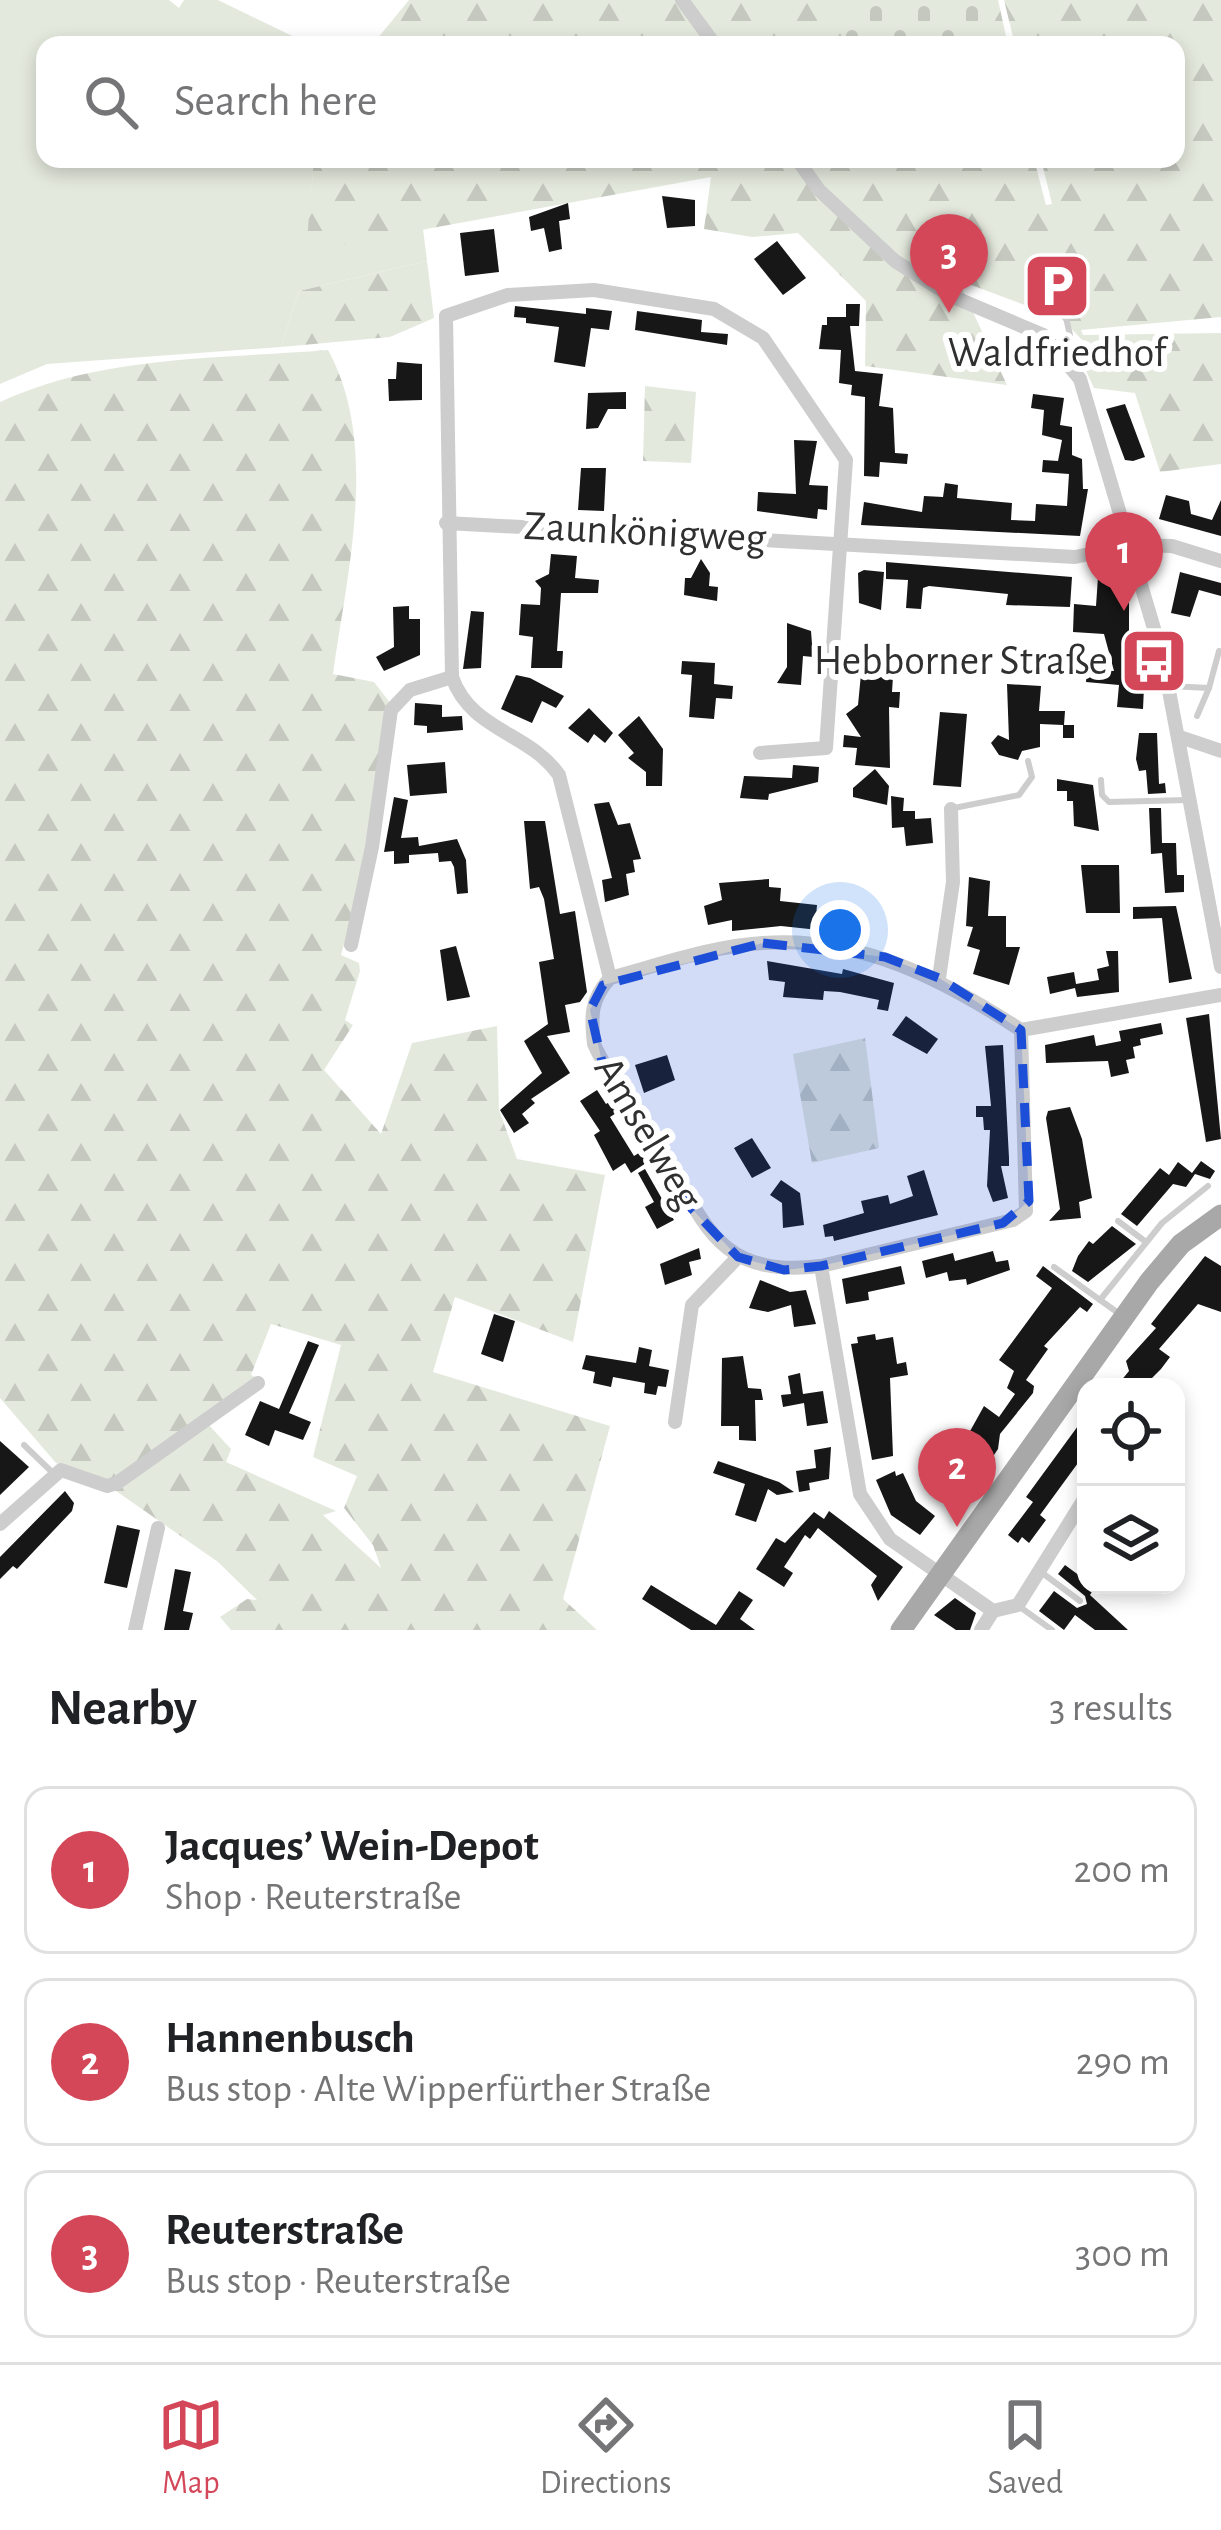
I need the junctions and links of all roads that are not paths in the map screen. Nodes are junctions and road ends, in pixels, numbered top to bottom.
1 (682, 0) edge
2 (708, 36) edge
3 (803, 168) edge
4 (1053, 261) dead end
5 (1060, 349) junction
6 (446, 523) junction
7 (844, 542) junction
8 (1132, 545) junction
9 (1221, 561) edge
10 (1220, 651) edge
11 (452, 677) junction
12 (1169, 686) junction
13 (1208, 688) junction
14 (1197, 716) dead end
15 (1180, 737) junction
16 (1221, 751) edge
17 (760, 753) dead end
18 (1028, 761) dead end
19 (1101, 780) dead end
20 (1191, 800) junction
21 (950, 808) joint
22 (351, 945) dead end
23 (1221, 967) edge
24 (610, 978) junction
25 (939, 978) junction
26 (1221, 995) edge
27 (1022, 1030) junction
28 (1208, 1186) dead end
29 (1221, 1215) edge
30 (1118, 1221) dead end
31 (1146, 1242) junction
32 (738, 1257) junction
33 (821, 1265) junction
34 (1054, 1267) dead end
35 (1100, 1300) junction
36 (1124, 1317) junction
37 (258, 1384) dead end
38 (675, 1422) dead end
39 (25, 1445) dead end
40 (54, 1474) junction
41 (1077, 1511) edge
42 (0, 1524) edge
43 (158, 1528) dead end
44 (941, 1572) junction
45 (1041, 1572) junction
46 (1079, 1600) dead end
47 (1018, 1605) junction
48 (994, 1611) junction
49 (135, 1630) edge
50 (901, 1630) edge
51 (981, 1630) edge
52 (1052, 1630) edge

1 - 2 street
3 - 5 street
4 - 5 lane
5 - 8 street
6 - 7 street, Zaunkönigweg
6 - 7 street
6 - 11 street
7 - 8 street
7 - 17 street
8 - 9 street
8 - 12 street
10 - 13 lane
11 - 22 street
11 - 24 street
12 - 13 lane
12 - 15 street
13 - 14 lane
15 - 16 street
15 - 20 street
18 - 21 lane
19 - 20 lane
20 - 23 street
21 - 25 street
24 - 25 street
24 - 32 street, Amselweg
25 - 27 street
26 - 27 street
27 - 33 street
28 - 31 lane
29 - 36 main road
30 - 31 lane
31 - 35 lane
32 - 33 street
32 - 38 street
33 - 44 street
34 - 35 lane
35 - 36 lane
36 - 44 main road
37 - 40 street
39 - 40 lane
40 - 42 street
41 - 45 street
43 - 49 street
44 - 48 street
44 - 50 main road
45 - 46 lane
45 - 47 street
47 - 48 street
47 - 52 lane
48 - 51 street

